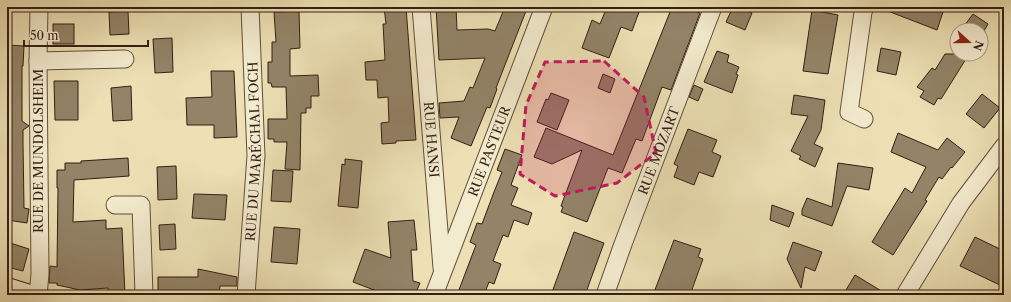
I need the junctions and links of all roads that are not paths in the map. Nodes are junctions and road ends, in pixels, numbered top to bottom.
1 (39, 7) edge
2 (250, 7) edge
3 (421, 7) edge
4 (544, 7) edge
5 (713, 7) edge
6 (865, 7) edge
7 (125, 59) dead end
8 (38, 61) junction
9 (864, 119) dead end
10 (1004, 146) edge
11 (116, 205) dead end
12 (443, 273) junction
13 (7, 289) edge
14 (26, 295) edge
15 (38, 295) edge
16 (144, 295) edge
17 (246, 295) edge
18 (434, 295) edge
19 (606, 295) edge
20 (905, 295) edge

1 - 8 street, RUE DE MUNDOLSHEIM
2 - 17 street, RUE DU MARÉCHAL FOCH
3 - 12 street, RUE HANSI
4 - 12 street, RUE PASTEUR
5 - 19 street, RUE MOZART
6 - 9 street
7 - 8 street
8 - 15 street, RUE DE MUNDOLSHEIM
10 - 20 street
11 - 16 street
12 - 18 street, RUE PASTEUR
13 - 14 main road

